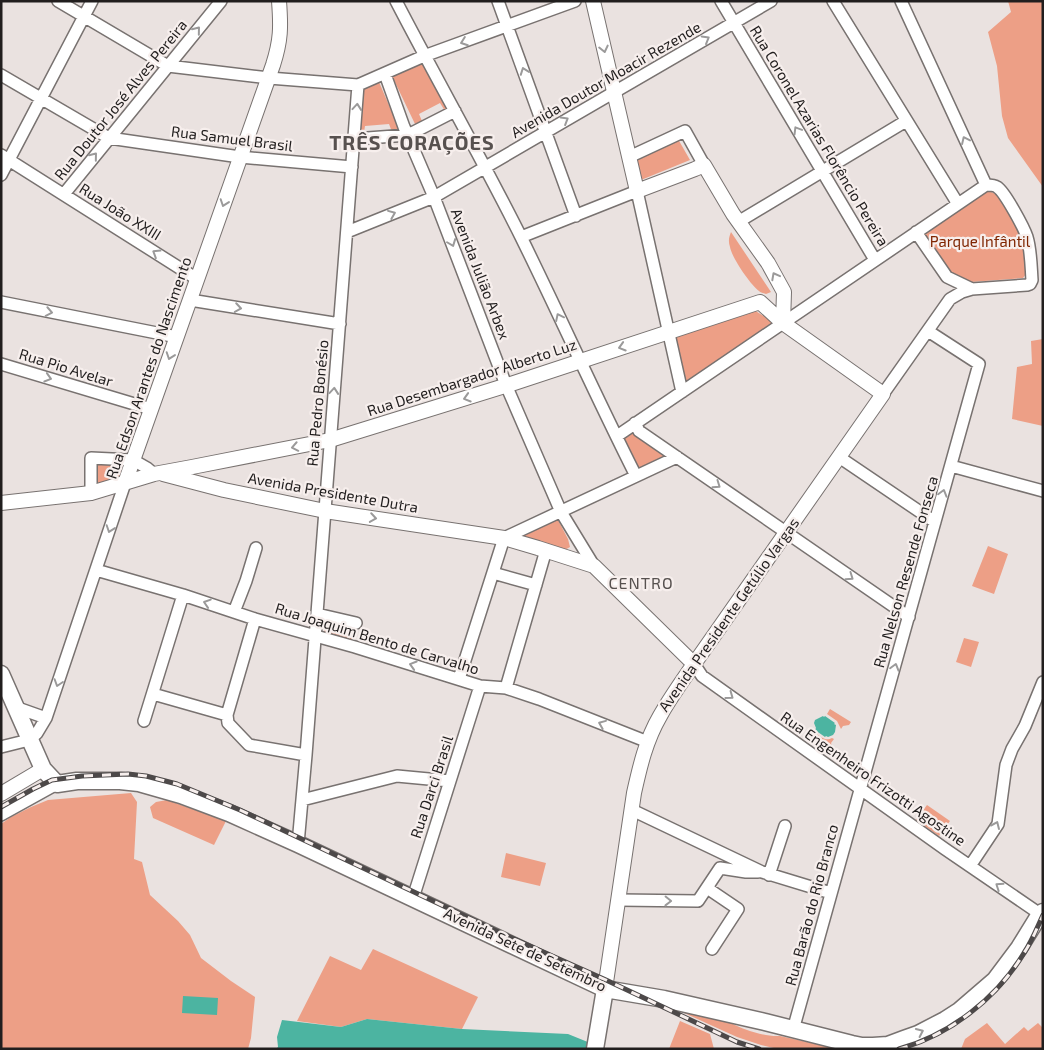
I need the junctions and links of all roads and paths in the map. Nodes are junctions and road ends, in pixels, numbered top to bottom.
1 (58, 1) edge
2 (92, 1) edge
3 (220, 1) edge
4 (279, 1) edge
5 (396, 1) edge
6 (498, 1) edge
7 (575, 1) edge
8 (593, 1) edge
9 (721, 1) edge
10 (771, 1) edge
11 (833, 1) edge
12 (901, 1) edge
13 (84, 16) junction
14 (734, 23) junction
15 (507, 26) junction
16 (424, 56) junction
17 (168, 66) junction
18 (385, 74) junction
19 (1, 76) edge
20 (268, 78) junction
21 (358, 85) junction
22 (614, 92) junction
23 (41, 99) junction
24 (455, 111) junction
25 (906, 121) junction
26 (546, 132) junction
27 (408, 135) junction
28 (109, 138) junction
29 (354, 139) junction
30 (5, 157) edge
31 (240, 157) junction
32 (629, 157) junction
33 (704, 164) junction
34 (352, 166) junction
35 (486, 167) junction
36 (822, 171) junction
37 (1, 175) edge
38 (986, 185) junction
39 (637, 191) junction
40 (64, 194) junction
41 (434, 197) junction
42 (958, 204) junction
43 (576, 216) junction
44 (738, 222) junction
45 (347, 232) junction
46 (916, 232) junction
47 (521, 237) junction
48 (875, 260) junction
49 (947, 277) junction
50 (197, 279) junction
51 (972, 289) junction
52 (950, 299) junction
53 (190, 300) junction
54 (1, 302) edge
55 (783, 323) junction
56 (340, 324) junction
57 (928, 331) junction
58 (668, 333) junction
59 (176, 337) junction
60 (580, 361) junction
61 (1, 364) edge
62 (506, 386) junction
63 (682, 392) junction
64 (882, 394) junction
65 (151, 409) junction
66 (635, 424) junction
67 (617, 436) junction
68 (330, 440) junction
69 (676, 457) junction
70 (839, 457) junction
71 (133, 460) junction
72 (204, 464) junction
73 (951, 466) junction
74 (156, 474) junction
75 (636, 476) junction
76 (125, 482) junction
77 (201, 484) junction
78 (1043, 491) edge
79 (91, 493) junction
80 (1, 503) edge
81 (325, 511) junction
82 (561, 512) junction
83 (935, 522) junction
84 (786, 532) junction
85 (504, 538) junction
86 (256, 548) dead end
87 (546, 550) junction
88 (594, 566) junction
89 (96, 570) junction
90 (493, 574) junction
91 (536, 585) junction
92 (183, 596) junction
93 (234, 612) junction
94 (317, 614) junction
95 (909, 617) junction
96 (255, 619) junction
97 (356, 623) dead end
98 (315, 636) junction
99 (694, 664) junction
100 (1, 674) edge
101 (459, 679) junction
102 (1043, 682) edge
103 (480, 686) junction
104 (506, 688) junction
105 (153, 694) junction
106 (15, 707) junction
107 (227, 715) junction
108 (46, 718) junction
109 (144, 721) dead end
110 (29, 740) junction
111 (648, 742) junction
112 (1, 746) edge
113 (306, 755) junction
114 (42, 769) junction
115 (57, 784) junction
116 (449, 784) junction
117 (860, 788) junction
118 (1, 794) edge
119 (302, 800) junction
120 (632, 810) junction
121 (1, 815) edge
122 (785, 826) dead end
123 (298, 844) junction
124 (970, 866) junction
125 (766, 874) junction
126 (707, 888) junction
127 (831, 894) junction
128 (413, 898) junction
129 (619, 900) junction
130 (1041, 913) edge
131 (712, 950) dead end
132 (604, 995) junction
133 (793, 1030) junction
134 (596, 1049) edge

1 - 13 street
2 - 13 street
17 -> 3 street, Rua Doutor José Alves Pereira
4 - 20 street, Rua Edson Arantes do Nascimento
5 - 16 street
6 - 15 street
7 - 15 street
8 -> 22 street
9 - 14 street, Rua Coronel Azarias Florêncio Pereira
10 - 14 street, Avenida Doutor Moacir Rezende
11 - 25 street
38 -> 12 street
13 - 17 street
13 - 23 street
22 -> 14 street, Avenida Doutor Moacir Rezende
36 -> 14 street, Rua Coronel Azarias Florêncio Pereira
15 -> 16 street
26 -> 15 street
16 - 18 street
16 - 24 street
17 - 20 street
17 - 28 street, Rua Doutor José Alves Pereira
18 - 21 street
18 - 27 street, Avenida Julião Arbex
19 - 23 street
20 - 21 street
20 - 31 street, Rua Edson Arantes do Nascimento
29 -> 21 street, Rua Pedro Bonésio
26 -> 22 street, Avenida Doutor Moacir Rezende
22 - 32 street
23 - 28 street
23 - 30 street
24 - 27 street
24 - 35 street
25 - 36 street
25 - 42 street
26 - 35 street, Avenida Doutor Moacir Rezende
26 - 43 street
27 - 29 street
27 - 41 street, Avenida Julião Arbex
28 - 31 street, Rua Samuel Brasil
40 -> 28 street, Rua Doutor José Alves Pereira
29 - 34 street, Rua Pedro Bonésio
30 - 37 street
30 - 40 street, Rua João XXIII
31 - 34 street, Rua Samuel Brasil
31 -> 50 street, Rua Edson Arantes do Nascimento
32 - 33 street
32 - 39 street
33 - 39 street
33 - 44 street
34 - 45 street, Rua Pedro Bonésio
35 - 41 street, Avenida Doutor Moacir Rezende
35 - 47 street
36 - 44 street
36 - 48 street, Rua Coronel Azarias Florêncio Pereira
38 - 42 street
38 - 51 street
39 - 43 street
39 - 58 street
50 -> 40 street, Rua João XXIII
45 -> 41 street, Avenida Doutor Moacir Rezende
41 -> 62 street, Avenida Julião Arbex
42 - 46 street
43 - 47 street
55 -> 44 street
45 - 56 street, Rua Pedro Bonésio
46 - 48 street
46 - 49 street
60 -> 47 street
48 - 55 street
49 - 51 street
49 - 52 street
50 - 53 street, Rua Edson Arantes do Nascimento
51 - 52 street
52 - 57 street, Avenida Presidente Getúlio Vargas
53 -> 56 street
53 - 59 street, Rua Edson Arantes do Nascimento
54 -> 59 street
55 - 58 street, Rua Desembargador Alberto Luz
55 - 63 street
55 - 64 street
68 -> 56 street, Rua Pedro Bonésio
57 - 64 street, Avenida Presidente Getúlio Vargas
57 - 73 street, Rua Nelson Resende Fonseca
58 -> 60 street, Rua Desembargador Alberto Luz
58 - 63 street
59 -> 65 street, Rua Edson Arantes do Nascimento
60 - 62 street, Rua Desembargador Alberto Luz
60 - 67 street
61 -> 65 street, Rua Pio Avelar
62 -> 68 street, Rua Desembargador Alberto Luz
62 - 82 street, Avenida Julião Arbex
63 - 66 street
64 - 70 street, Avenida Presidente Getúlio Vargas
65 - 71 street, Rua Edson Arantes do Nascimento
66 - 67 street
66 - 69 street
67 - 75 street
68 -> 72 street, Rua Desembargador Alberto Luz
68 - 81 street, Rua Pedro Bonésio
69 - 75 street
69 -> 84 street
70 - 83 street
70 - 84 street, Avenida Presidente Getúlio Vargas
71 - 74 street
71 - 76 street, Rua Edson Arantes do Nascimento
71 - 79 street
72 - 74 street, Rua Desembargador Alberto Luz
72 - 77 street
73 - 78 street
83 -> 73 street, Rua Nelson Resende Fonseca
74 - 76 street, Rua Desembargador Alberto Luz
74 - 77 street, Avenida Presidente Dutra
75 - 82 street
76 - 79 street, Rua Desembargador Alberto Luz
76 -> 89 street, Rua Edson Arantes do Nascimento
77 - 81 street, Avenida Presidente Dutra
79 - 80 street, Rua Desembargador Alberto Luz
81 -> 85 street, Avenida Presidente Dutra
81 - 94 street, Rua Pedro Bonésio
82 - 85 street
82 - 88 street, Avenida Julião Arbex
83 - 95 street, Rua Nelson Resende Fonseca
84 -> 95 street
84 - 99 street, Avenida Presidente Getúlio Vargas
85 - 87 street, Avenida Presidente Dutra
85 - 90 street
86 - 93 street
87 - 88 street, Avenida Presidente Dutra
87 - 91 street
88 - 99 street
89 - 92 street, Rua Joaquim Bento de Carvalho
89 -> 108 street, Rua Edson Arantes do Nascimento
90 - 91 street
90 - 101 street
91 - 104 street
93 -> 92 street, Rua Joaquim Bento de Carvalho
92 - 105 street
93 - 96 street, Rua Joaquim Bento de Carvalho
94 - 97 street
94 - 98 street, Rua Pedro Bonésio
117 -> 95 street, Rua Nelson Resende Fonseca
96 - 98 street, Rua Joaquim Bento de Carvalho
96 - 107 street
101 -> 98 street, Rua Joaquim Bento de Carvalho
98 - 113 street, Rua Pedro Bonésio
99 - 111 street, Avenida Presidente Getúlio Vargas
99 -> 117 street, Rua Engenheiro Frizotti Agostine
100 - 106 main road
101 - 103 street, Rua Joaquim Bento de Carvalho
124 -> 102 street
103 - 104 street, Rua Joaquim Bento de Carvalho
103 - 116 street, Rua Darci Brasil
111 -> 104 street, Rua Joaquim Bento de Carvalho
105 - 107 street
105 - 109 street
106 - 108 street
106 - 110 main road
107 - 113 street
108 - 110 street, Rua Edson Arantes do Nascimento
110 - 112 street
110 - 114 main road
111 - 120 street, Avenida Presidente Getúlio Vargas
113 - 119 street, Rua Pedro Bonésio
114 - 115 main road
114 - 118 street
115 - 121 street
115 - 123 main road, Avenida Sete de Setembro
116 - 119 street
116 - 128 street, Rua Darci Brasil
117 - 124 street, Rua Engenheiro Frizotti Agostine
117 - 127 street, Rua Barão do Rio Branco
119 - 123 street, Rua Pedro Bonésio
120 - 125 street
120 - 129 street, Avenida Presidente Getúlio Vargas
122 - 125 street
123 - 128 main road, Avenida Sete de Setembro
130 -> 124 street, Rua Engenheiro Frizotti Agostine
125 - 126 street
125 - 127 street
129 -> 126 street
126 - 131 street
127 - 133 street, Rua Barão do Rio Branco
128 - 132 main road, Avenida Sete de Setembro
129 - 132 street, Avenida Presidente Getúlio Vargas
133 -> 130 main road, Avenida Sete de Setembro
132 - 133 main road, Avenida Sete de Setembro
132 - 134 main road

